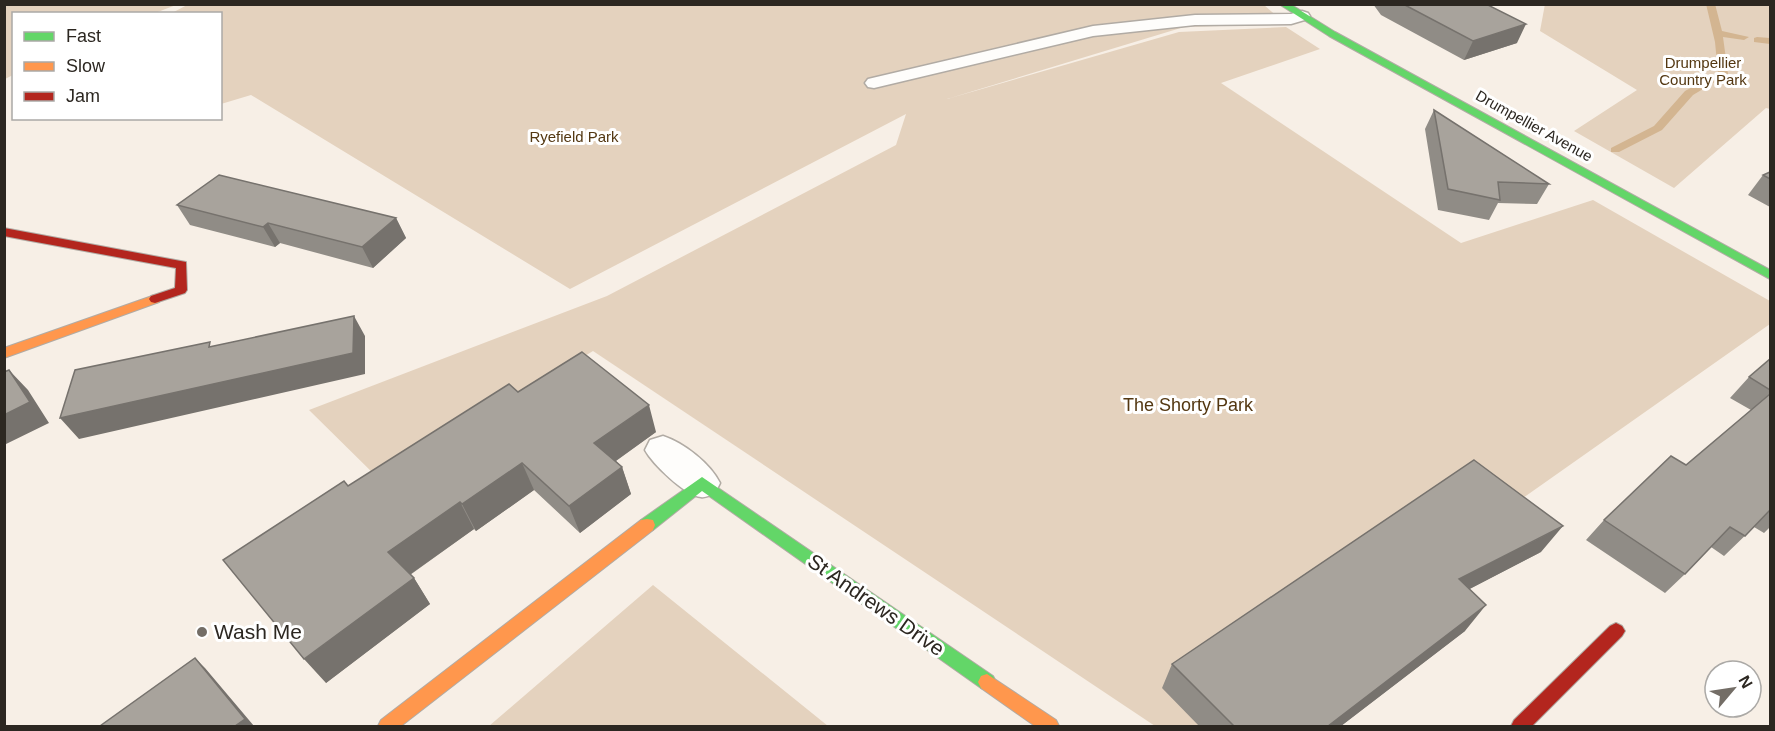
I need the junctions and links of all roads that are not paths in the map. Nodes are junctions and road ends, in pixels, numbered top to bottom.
1 (1283, 4) edge
2 (1302, 16) junction
3 (874, 83) dead end
4 (4, 232) edge
5 (1770, 275) edge
6 (4, 353) edge
7 (663, 450) dead end
8 (702, 483) junction
9 (1616, 631) dead end
10 (387, 726) edge
11 (1050, 726) edge
12 (1520, 726) edge

1 - 2 street, Drumpellier Avenue
2 - 3 lane
2 - 5 street, Drumpellier Avenue
4 - 6 street
7 - 8 street, St Andrews Drive
8 - 10 street
8 - 11 street, St Andrews Drive
9 - 12 street

